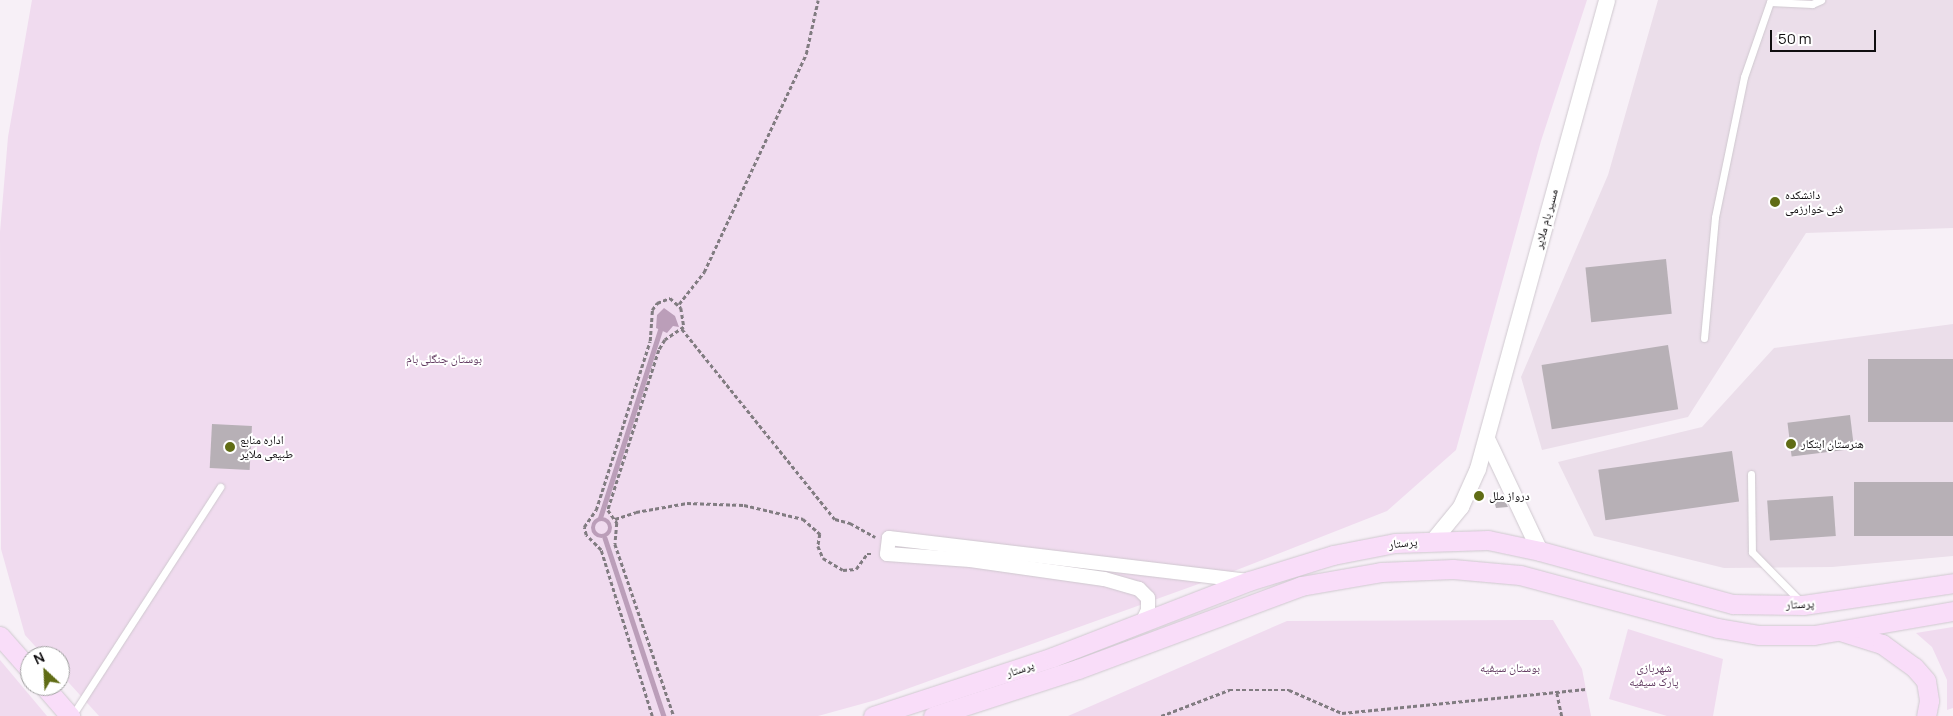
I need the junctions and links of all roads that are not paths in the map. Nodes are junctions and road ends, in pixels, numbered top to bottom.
1 (1607, 0) edge
2 (1821, 0) edge
3 (1704, 338) dead end
4 (1487, 439) junction
5 (1751, 474) dead end
6 (220, 486) dead end
7 (1434, 540) junction
8 (1540, 551) junction
9 (1249, 581) junction
10 (1953, 583) edge
11 (1803, 605) junction
12 (1953, 611) edge
13 (1142, 623) junction
14 (1837, 631) junction
15 (0, 636) edge
16 (20, 659) edge
17 (53, 696) edge
18 (71, 716) edge
19 (872, 716) edge
20 (933, 716) edge
21 (1926, 716) edge

1 - 4 street, مسیر بام ملایر
2 - 3 lane
4 - 7 street, مسیر بام ملایر
4 - 8 street
5 - 11 lane
6 - 18 lane
7 - 8 main road, پرستار
7 - 9 main road, پرستار
8 - 11 main road, پرستار
9 - 13 main road, پرستار
9 - 13 street
10 - 11 main road, پرستار
12 - 14 main road, پرستار
13 - 19 main road, پرستار
14 - 20 main road, پرستار
14 - 21 main road
15 - 16 main road
17 - 18 main road

